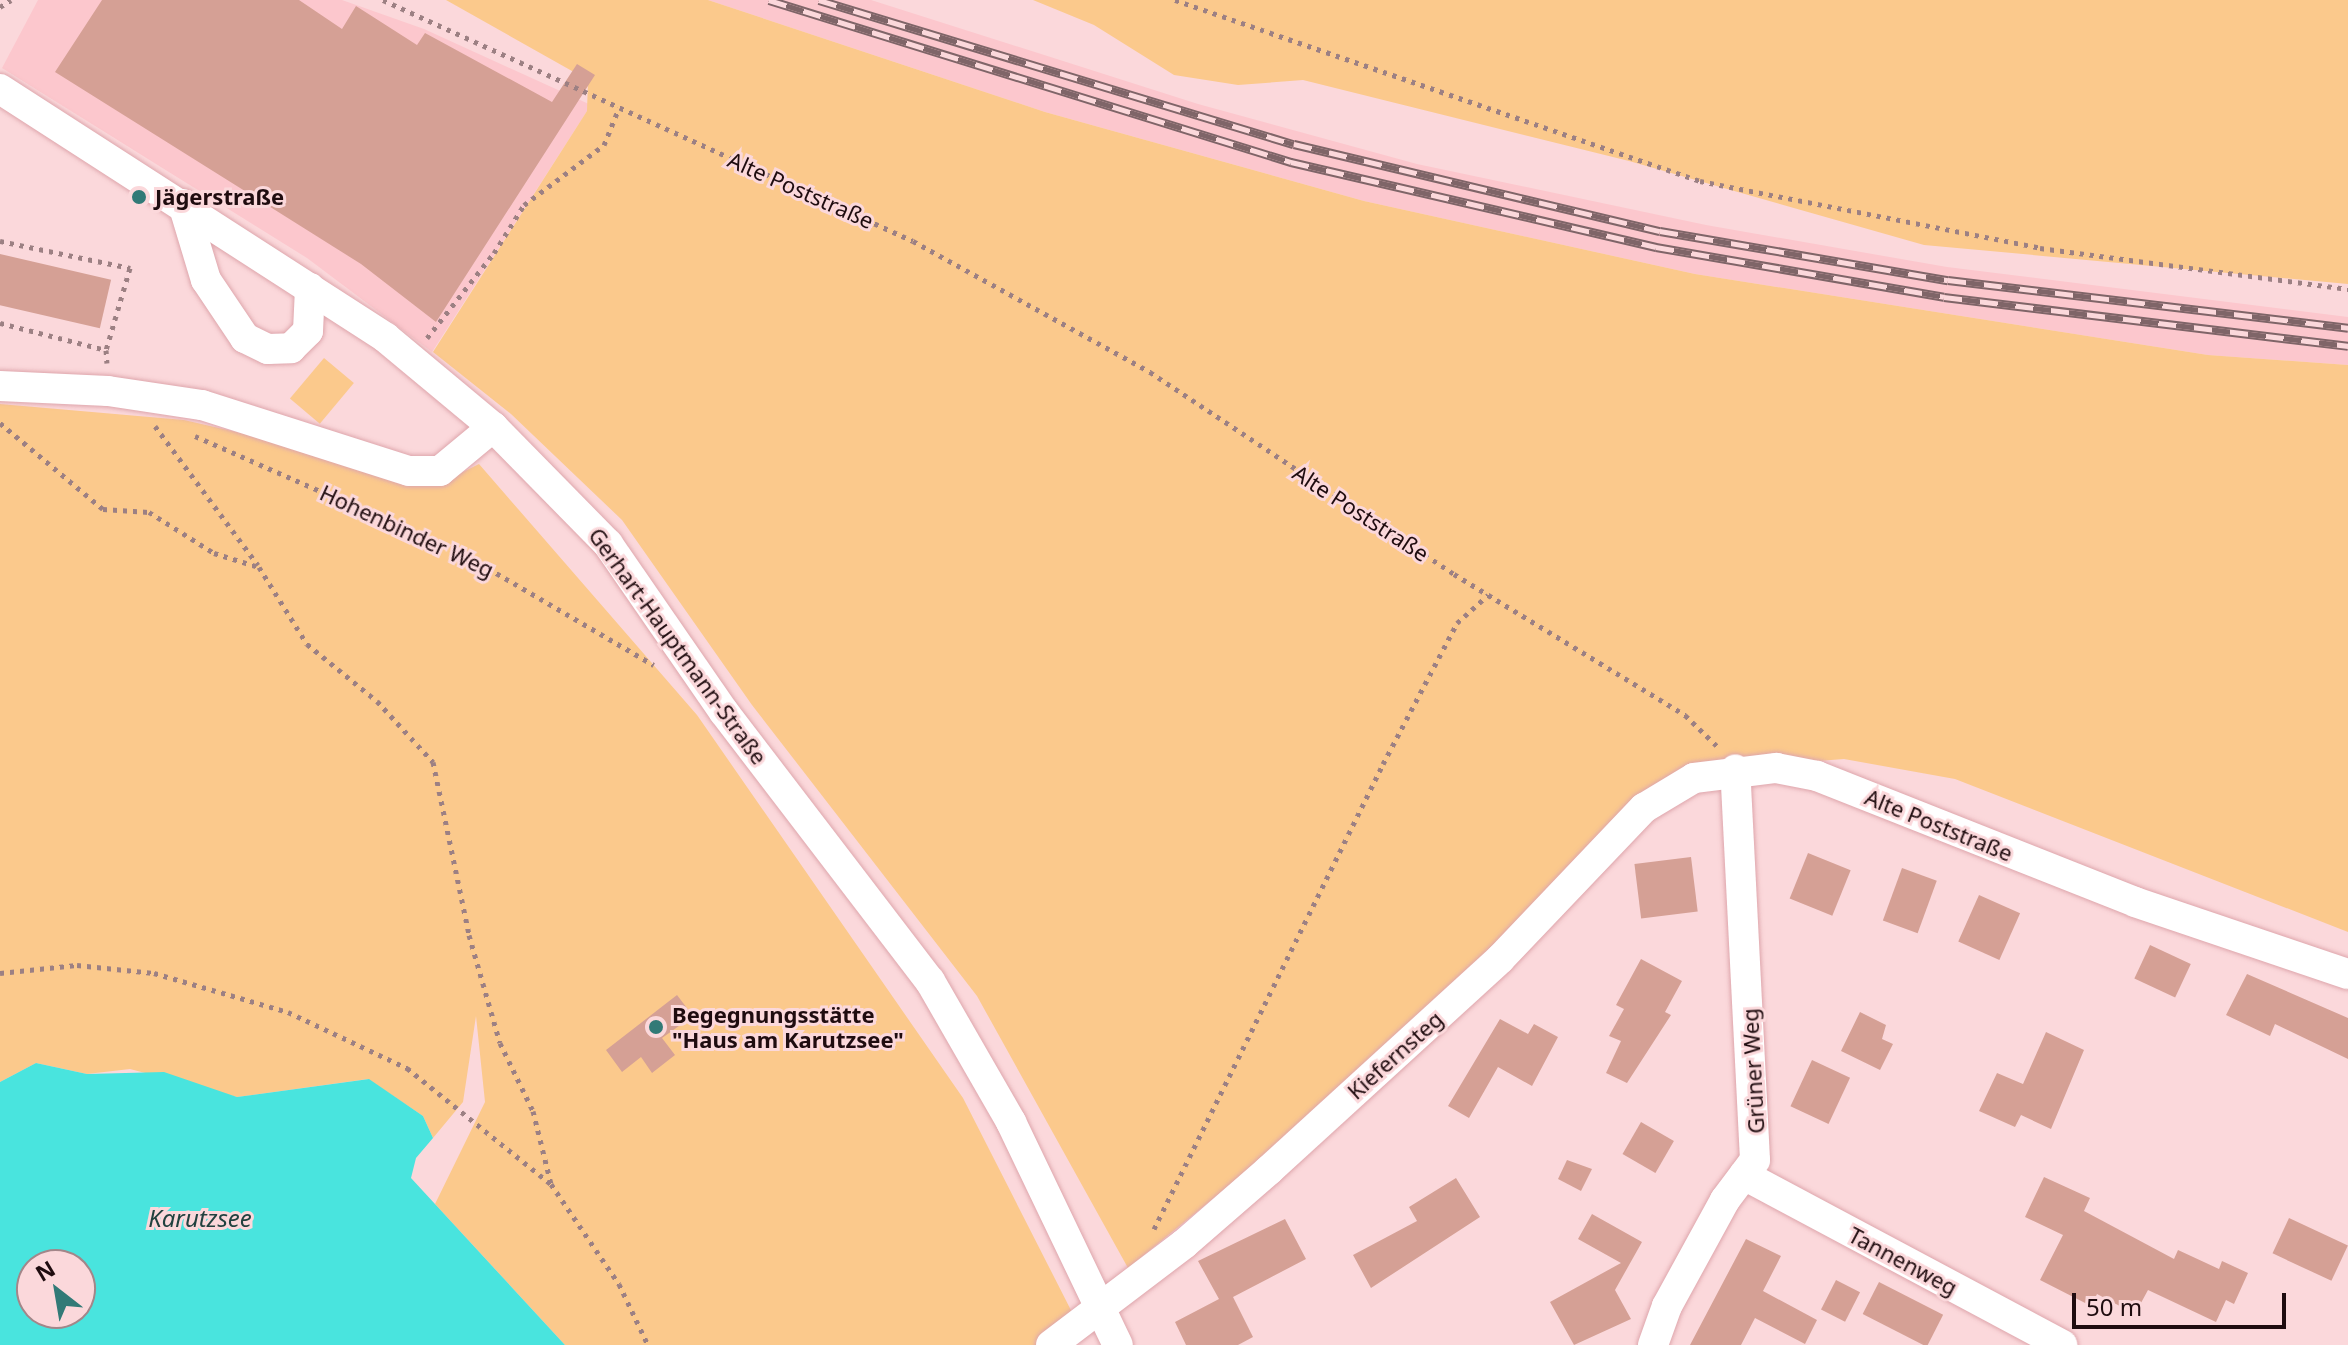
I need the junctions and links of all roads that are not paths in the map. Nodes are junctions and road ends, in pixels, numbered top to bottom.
1 (0, 89) edge
2 (183, 204) junction
3 (310, 288) junction
4 (0, 386) edge
5 (493, 427) junction
6 (1735, 770) junction
7 (2348, 974) edge
8 (1744, 1175) junction
9 (1101, 1309) junction
10 (1051, 1345) edge
11 (1118, 1345) edge
12 (1653, 1345) edge
13 (2063, 1345) edge

1 - 2 street, Gerhart-Hauptmann-Straße
2 - 3 street, Gerhart-Hauptmann-Straße
2 - 3 street
3 - 5 street, Gerhart-Hauptmann-Straße
4 - 5 street
5 - 9 street, Gerhart-Hauptmann-Straße
6 - 7 street, Alte Poststraße
6 - 8 street, Grüner Weg
6 - 9 street, Kiefernsteg
8 - 12 street, Grüner Weg
8 - 13 street, Tannenweg
9 - 10 street, Kiefernsteg
9 - 11 street, Gerhart-Hauptmann-Straße

